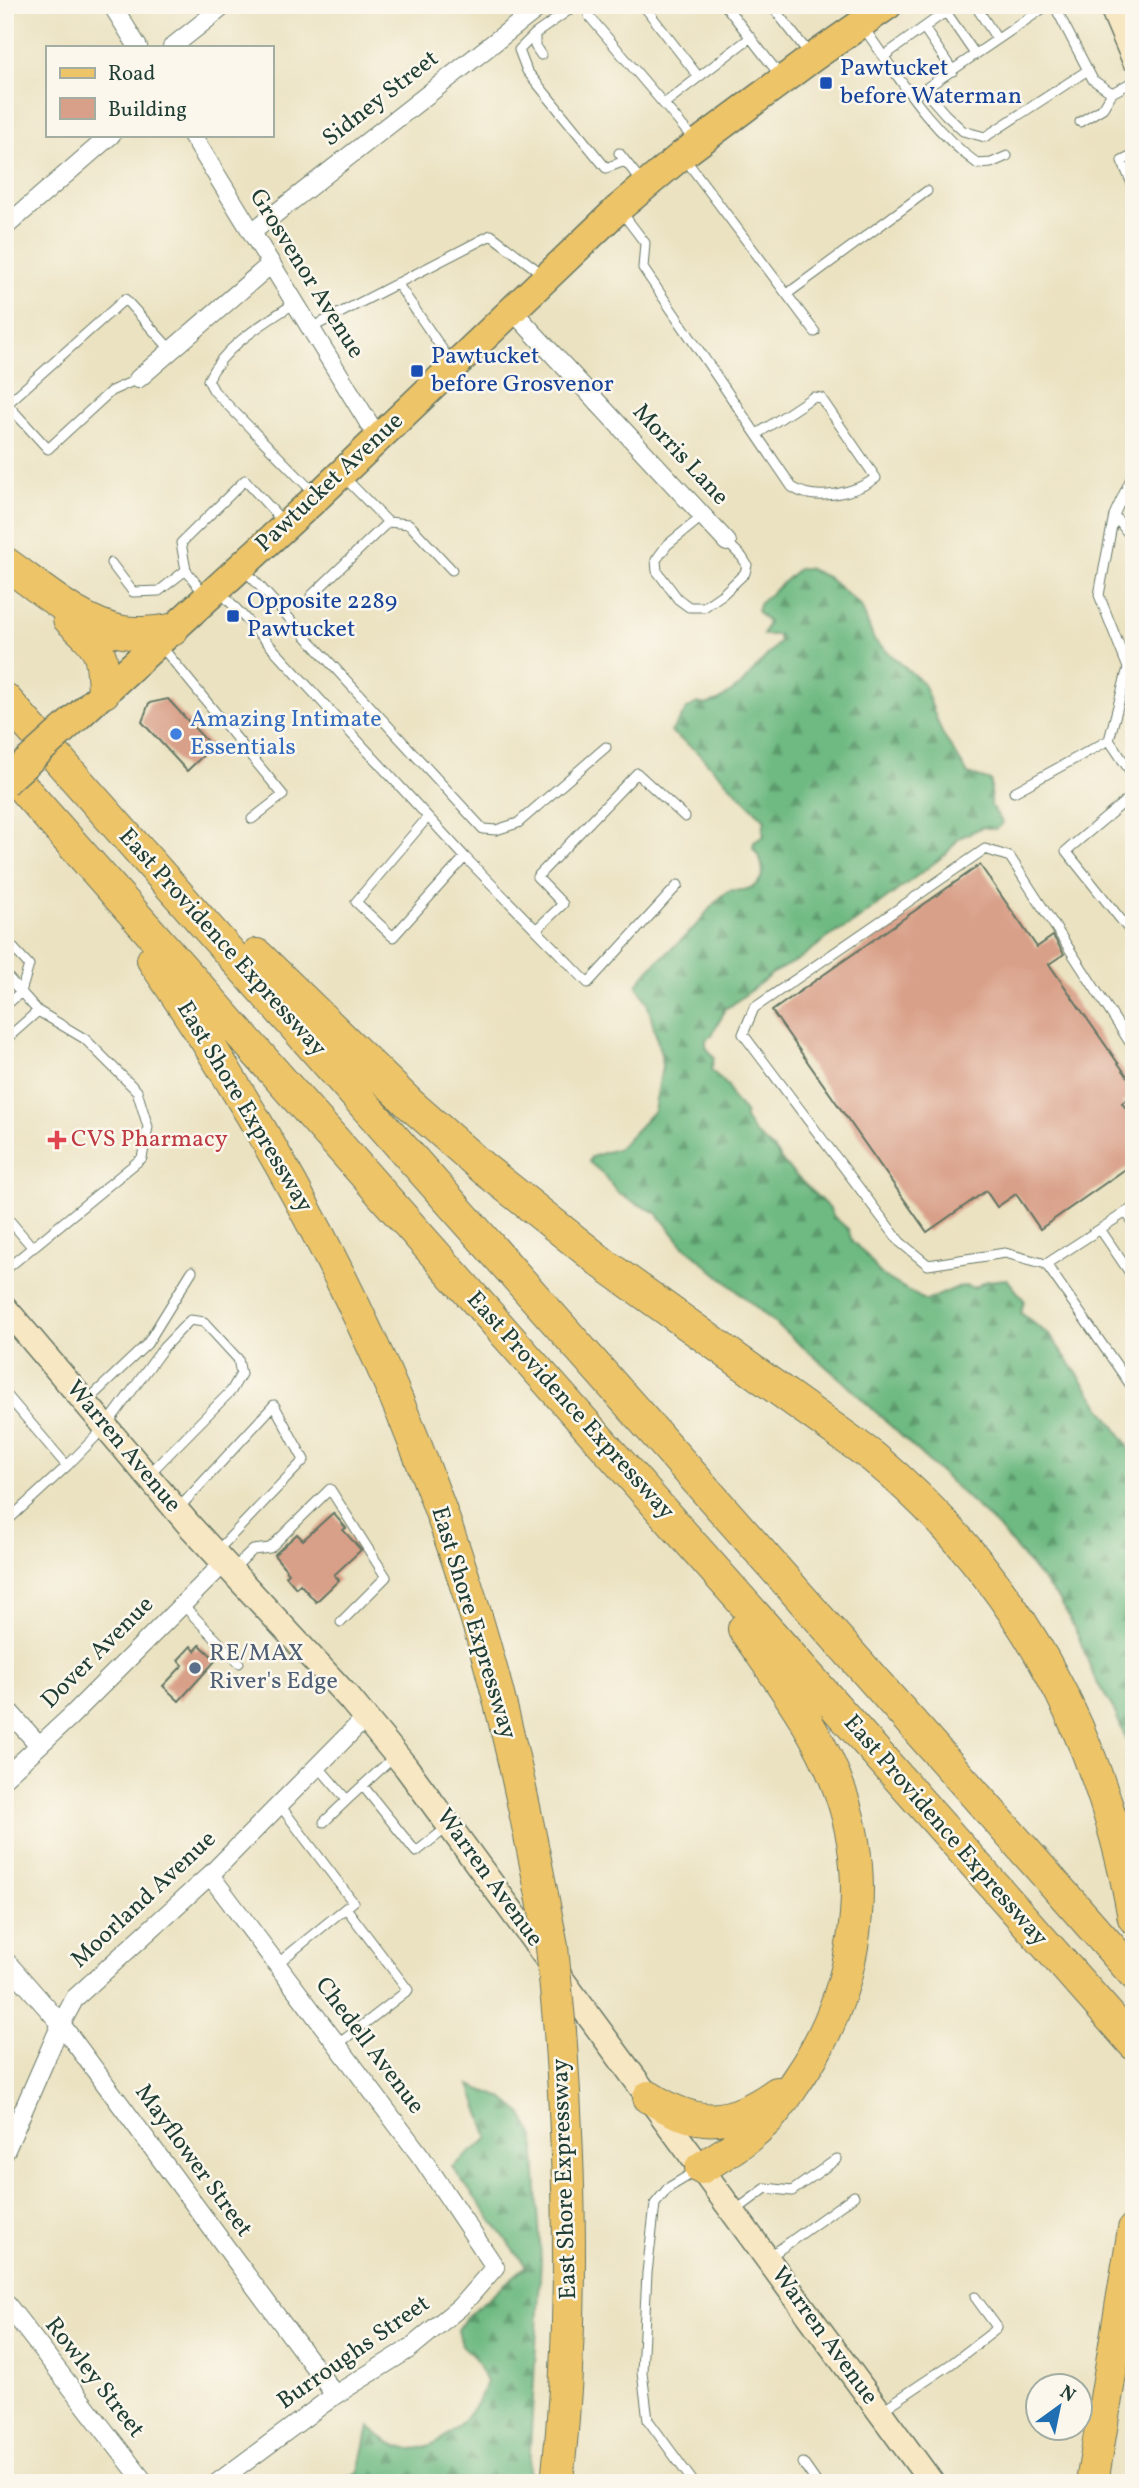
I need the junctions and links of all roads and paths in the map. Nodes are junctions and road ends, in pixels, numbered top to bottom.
1 (112, 5) edge
2 (225, 5) edge
3 (542, 5) edge
4 (576, 5) edge
5 (643, 5) edge
6 (726, 5) edge
7 (771, 5) edge
8 (888, 5) edge
9 (955, 5) edge
10 (975, 5) edge
11 (1048, 5) edge
12 (1054, 5) edge
13 (1111, 5) edge
14 (946, 12) junction
15 (589, 16) dead end
16 (860, 23) junction
17 (924, 27) junction
18 (535, 34) junction
19 (751, 37) junction
20 (998, 39) junction
21 (137, 46) edge
22 (173, 46) edge
23 (975, 54) junction
24 (541, 55) dead end
25 (884, 56) junction
26 (812, 58) junction
27 (1134, 59) edge
28 (1088, 70) junction
29 (953, 71) junction
30 (698, 76) junction
31 (783, 79) junction
32 (1134, 81) edge
33 (925, 90) junction
34 (1112, 93) junction
35 (914, 97) junction
36 (665, 103) junction
37 (1080, 122) dead end
38 (110, 136) edge
39 (193, 136) edge
40 (689, 149) junction
41 (1134, 155) edge
42 (1007, 156) dead end
43 (645, 186) junction
44 (1134, 188) edge
45 (927, 191) dead end
46 (619, 208) junction
47 (5, 227) edge
48 (252, 232) junction
49 (271, 264) junction
50 (547, 277) junction
51 (397, 283) junction
52 (787, 294) junction
53 (295, 303) junction
54 (512, 310) junction
55 (311, 328) junction
56 (815, 332) dead end
57 (171, 350) junction
58 (454, 366) junction
59 (138, 379) joint
60 (757, 434) junction
61 (378, 438) junction
62 (1134, 472) edge
63 (341, 474) junction
64 (317, 497) junction
65 (1114, 514) junction
66 (703, 516) junction
67 (388, 522) junction
68 (286, 525) junction
69 (1134, 541) edge
70 (727, 542) joint
71 (111, 563) dead end
72 (242, 566) junction
73 (13, 568) edge
74 (186, 570) junction
75 (452, 570) dead end
76 (213, 593) junction
77 (311, 596) dead end
78 (165, 636) junction
79 (104, 692) junction
80 (5, 699) edge
81 (1109, 740) junction
82 (606, 747) dead end
83 (5, 768) edge
84 (71, 773) junction
85 (1134, 776) edge
86 (5, 782) edge
87 (1014, 792) dead end
88 (1134, 794) edge
89 (685, 817) dead end
90 (427, 818) junction
91 (252, 820) dead end
92 (79, 852) junction
93 (465, 857) junction
94 (678, 885) dead end
95 (537, 929) junction
96 (1134, 936) edge
97 (5, 939) edge
98 (5, 974) edge
99 (21, 992) junction
100 (5, 1006) edge
101 (38, 1011) junction
102 (5, 1040) edge
103 (1134, 1049) edge
104 (1130, 1210) edge
105 (5, 1215) edge
106 (1134, 1224) edge
107 (1100, 1229) junction
108 (33, 1248) junction
109 (1046, 1264) junction
110 (5, 1270) edge
111 (192, 1271) dead end
112 (1134, 1279) edge
113 (5, 1308) edge
114 (1134, 1390) edge
115 (5, 1393) edge
116 (86, 1402) junction
117 (106, 1426) junction
118 (68, 1466) junction
119 (148, 1476) junction
120 (176, 1510) junction
121 (671, 1520) junction
122 (5, 1523) edge
123 (223, 1562) junction
124 (182, 1604) junction
125 (341, 1622) dead end
126 (239, 1663) dead end
127 (5, 1707) edge
128 (366, 1717) junction
129 (39, 1745) junction
130 (397, 1754) junction
131 (317, 1765) junction
132 (5, 1777) edge
133 (363, 1786) junction
134 (347, 1800) junction
135 (279, 1804) junction
136 (324, 1822) dead end
137 (450, 1825) junction
138 (210, 1875) junction
139 (346, 1908) junction
140 (1133, 1911) edge
141 (5, 1960) edge
142 (277, 1964) junction
143 (1134, 1974) edge
144 (61, 2024) junction
145 (1134, 2044) edge
146 (337, 2045) junction
147 (800, 2075) junction
148 (649, 2096) junction
149 (5, 2152) edge
150 (837, 2159) dead end
151 (701, 2168) junction
152 (854, 2196) dead end
153 (733, 2212) junction
154 (1134, 2229) edge
155 (484, 2249) joint
156 (768, 2258) junction
157 (975, 2297) dead end
158 (5, 2302) edge
159 (335, 2395) junction
160 (880, 2412) junction
161 (803, 2463) dead end
162 (145, 2483) edge
163 (217, 2483) edge
164 (558, 2483) edge
165 (694, 2483) edge
166 (817, 2483) edge
167 (932, 2483) edge
168 (1092, 2483) edge

1 - 21 street
2 - 22 street
3 - 48 street, Sidney Street
4 - 18 lane
5 - 30 lane
6 - 19 lane
7 - 26 lane
8 - 16 main road, Pawtucket Avenue
9 - 14 lane
10 - 20 lane
11 - 20 lane
12 - 28 lane
13 - 27 main road
14 - 17 lane
14 - 23 lane
15 - 36 lane
16 - 25 lane
16 - 26 main road, Pawtucket Avenue
17 - 25 lane
17 - 29 lane
18 - 24 lane
18 - 43 lane
19 - 30 lane
19 - 31 lane
20 - 23 lane
23 - 29 lane
25 - 35 lane
26 - 31 main road, Pawtucket Avenue
28 - 33 lane
28 - 34 lane
29 - 33 lane
30 - 36 lane
31 - 40 main road, Pawtucket Avenue
32 - 34 lane
33 - 35 lane
34 - 37 lane
35 - 42 lane
36 - 40 lane
38 - 47 street
39 - 48 street, Grosvenor Avenue
40 - 43 main road, Pawtucket Avenue
40 - 52 lane
41 - 44 lane
43 - 46 main road, Pawtucket Avenue
45 - 52 lane
46 - 50 main road, Pawtucket Avenue
46 - 60 lane
48 - 49 street, Grosvenor Avenue
49 - 53 street, Grosvenor Avenue
49 - 57 street
50 - 51 lane
50 - 54 main road, Pawtucket Avenue
51 - 55 lane
51 - 58 lane
52 - 56 lane
53 - 55 street, Grosvenor Avenue
53 - 64 lane
54 - 58 main road, Pawtucket Avenue
54 - 66 street, Morris Lane
55 - 61 street, Grosvenor Avenue
57 - 59 street
57 - 59 lane
58 - 61 main road, Pawtucket Avenue
60 - 60 lane
61 - 63 main road, Pawtucket Avenue
62 - 65 lane
63 - 64 main road, Pawtucket Avenue
63 - 67 lane
64 - 68 main road, Pawtucket Avenue
65 - 69 lane
65 - 81 lane
66 - 70 street, Morris Lane
66 - 70 lane
67 - 75 lane
67 - 77 lane
68 - 72 main road, Pawtucket Avenue
68 - 74 lane
71 - 74 lane
72 - 76 main road, Pawtucket Avenue
72 - 82 lane
73 - 78 highway
73 - 79 highway
74 - 76 lane
76 - 78 main road, Pawtucket Avenue
76 - 90 lane
78 - 79 main road, Pawtucket Avenue
78 - 91 lane
79 - 86 main road, Pawtucket Avenue, bridge
80 - 84 highway, East Providence Expressway
81 - 85 lane
81 - 87 lane
83 - 92 highway, East Providence Expressway
84 - 140 highway
84 - 143 highway, East Providence Expressway
88 - 96 lane
89 - 95 lane
90 - 93 lane
90 - 93 lane
92 - 121 highway, East Providence Expressway
92 - 164 highway, East Shore Expressway, bridge
93 - 95 lane
94 - 95 lane
97 - 99 lane
98 - 99 lane
99 - 100 lane
99 - 101 lane
101 - 102 lane
101 - 108 lane
103 - 109 lane
104 - 106 lane
104 - 107 lane
105 - 108 lane
107 - 109 lane
107 - 112 lane
108 - 110 lane
109 - 114 lane
111 - 116 lane
113 - 116 main road, Warren Avenue
115 - 118 lane
116 - 117 main road, Warren Avenue
117 - 118 lane
117 - 119 main road, Warren Avenue
117 - 119 lane
118 - 122 lane
119 - 120 main road, Warren Avenue
120 - 123 main road, Warren Avenue
120 - 123 lane
121 - 145 highway, East Providence Expressway
121 - 147 highway
123 - 124 street, Dover Avenue
123 - 125 lane
123 - 128 main road, Warren Avenue
124 - 126 lane
124 - 129 street, Dover Avenue
127 - 129 street
128 - 130 main road, Warren Avenue
128 - 131 street, Moorland Avenue
129 - 132 street, Dover Avenue
130 - 133 lane
130 - 137 main road, Warren Avenue
131 - 134 lane
131 - 135 street, Moorland Avenue
133 - 134 lane
133 - 137 lane
134 - 136 lane
135 - 138 street, Moorland Avenue
135 - 139 lane
137 - 148 main road, Warren Avenue
138 - 142 street, Chedell Avenue
138 - 144 street, Moorland Avenue
139 - 142 lane
139 - 146 lane
141 - 144 street, Mayflower Street
142 - 146 street, Chedell Avenue
144 - 149 street, Moorland Avenue
144 - 159 street, Mayflower Street
146 - 155 street, Chedell Avenue
147 - 148 highway
147 - 151 highway
148 - 151 main road, Warren Avenue
150 - 153 lane
151 - 153 main road, Warren Avenue
151 - 165 lane
152 - 156 lane
153 - 156 main road, Warren Avenue
154 - 168 highway
155 - 159 street, Burroughs Street
156 - 160 main road, Warren Avenue
157 - 160 lane
158 - 162 street, Rowley Street
159 - 163 street, Burroughs Street
160 - 167 main road, Warren Avenue
161 - 166 lane

